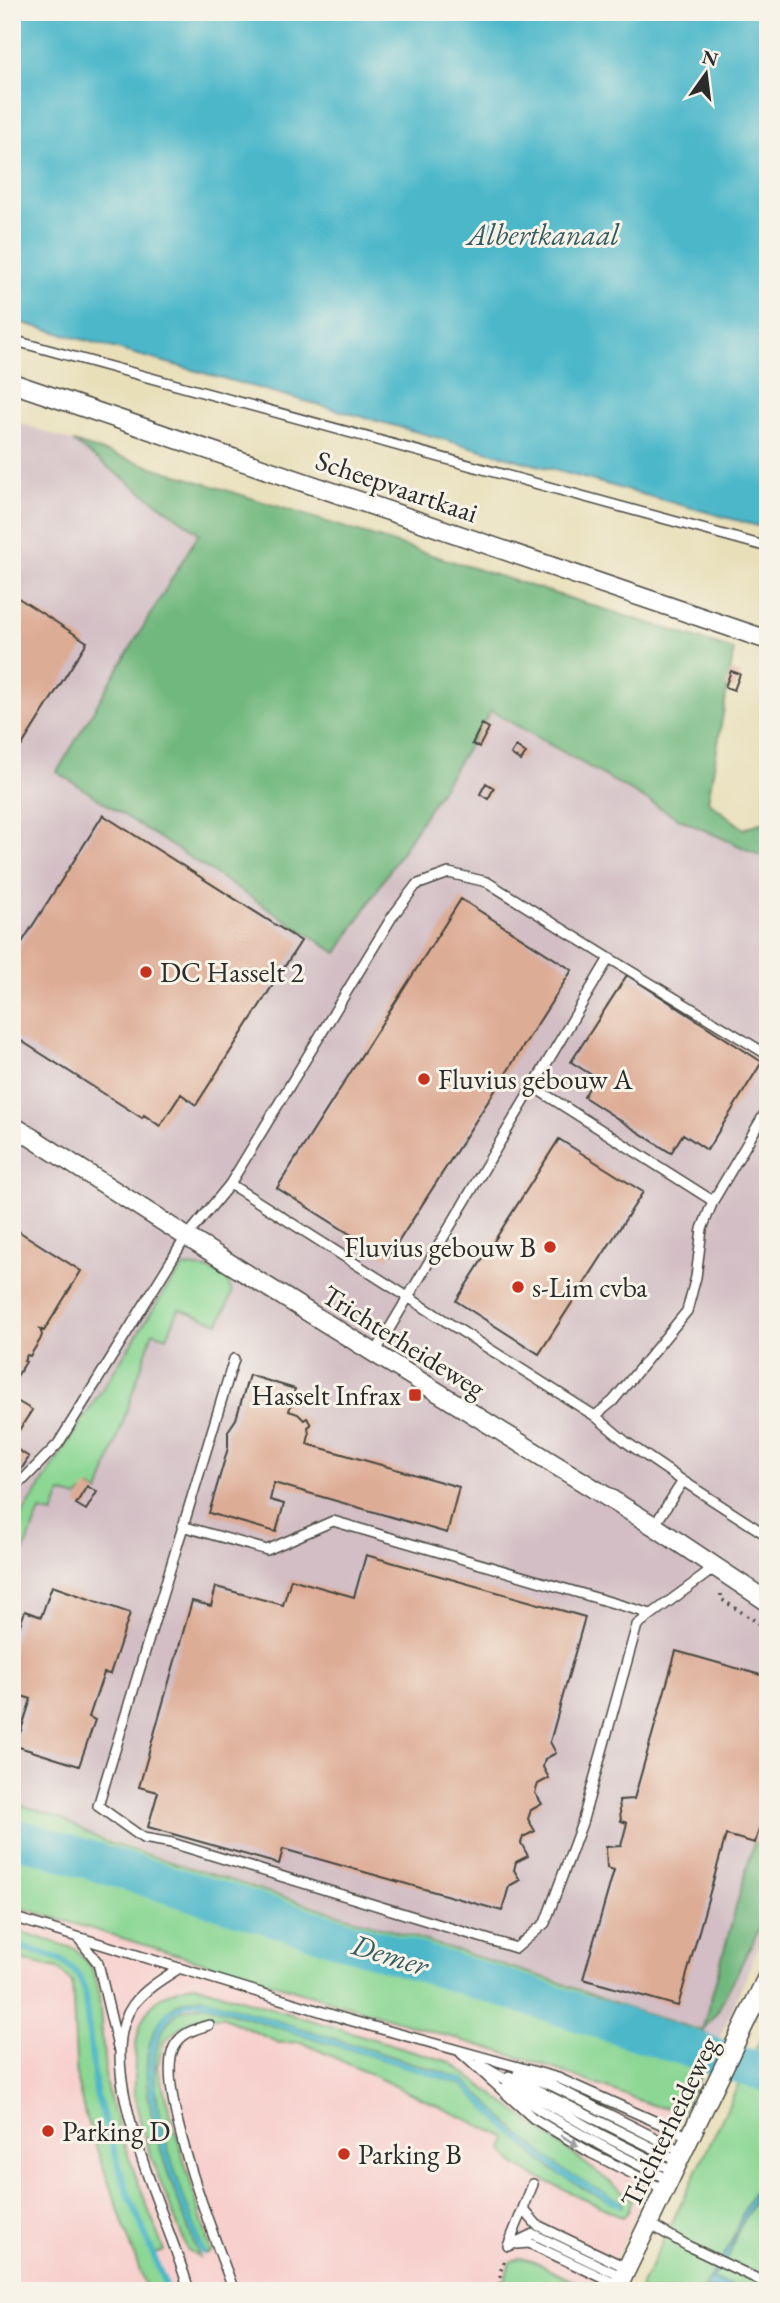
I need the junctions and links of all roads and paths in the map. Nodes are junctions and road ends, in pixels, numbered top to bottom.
1 (12, 340) edge
2 (12, 383) edge
3 (768, 547) edge
4 (765, 639) dead end
5 (609, 958) junction
6 (768, 1055) edge
7 (532, 1086) junction
8 (767, 1113) edge
9 (12, 1125) edge
10 (230, 1184) junction
11 (713, 1201) junction
12 (187, 1237) junction
13 (409, 1296) junction
14 (375, 1353) junction
15 (234, 1360) dead end
16 (595, 1416) junction
17 (683, 1481) junction
18 (12, 1487) edge
19 (182, 1526) junction
20 (654, 1527) junction
21 (768, 1536) edge
22 (717, 1567) junction
23 (768, 1602) edge
24 (651, 1614) junction
25 (12, 1917) edge
26 (79, 1938) junction
27 (178, 1969) junction
28 (768, 1975) edge
29 (209, 2025) dead end
30 (119, 2052) junction
31 (460, 2052) junction
32 (677, 2165) junction
33 (533, 2183) dead end
34 (523, 2209) junction
35 (648, 2223) junction
36 (509, 2250) junction
37 (621, 2280) edge
38 (768, 2284) edge
39 (189, 2291) edge
40 (234, 2291) edge
41 (499, 2291) edge

1 - 3 lane
2 - 4 street, Scheepvaartkaai
5 - 6 lane
5 - 7 lane
5 - 10 lane
7 - 11 lane
7 - 13 lane
8 - 11 lane
9 - 12 street, Trichterheideweg
10 - 12 lane
10 - 13 lane
11 - 16 lane
12 - 14 street, Trichterheideweg
12 - 18 lane
13 - 14 lane
13 - 16 lane
14 - 20 street, Trichterheideweg
15 - 19 lane
16 - 17 lane
17 - 20 lane
17 - 21 lane
19 - 24 lane
19 - 24 lane
20 - 22 street, Trichterheideweg
22 - 23 street, Trichterheideweg
22 - 24 lane
25 - 26 lane
26 - 27 lane
26 - 30 lane
27 - 30 lane
27 - 31 lane
28 - 32 street, Trichterheideweg
29 - 40 lane
30 - 39 lane
31 - 32 lane
31 - 32 lane
31 - 32 lane
31 -> 32 lane
32 - 35 street, Trichterheideweg
33 - 34 lane
34 - 36 lane
34 - 37 lane
35 - 37 street, Trichterheideweg
35 - 38 lane
36 - 37 lane
36 - 41 path

